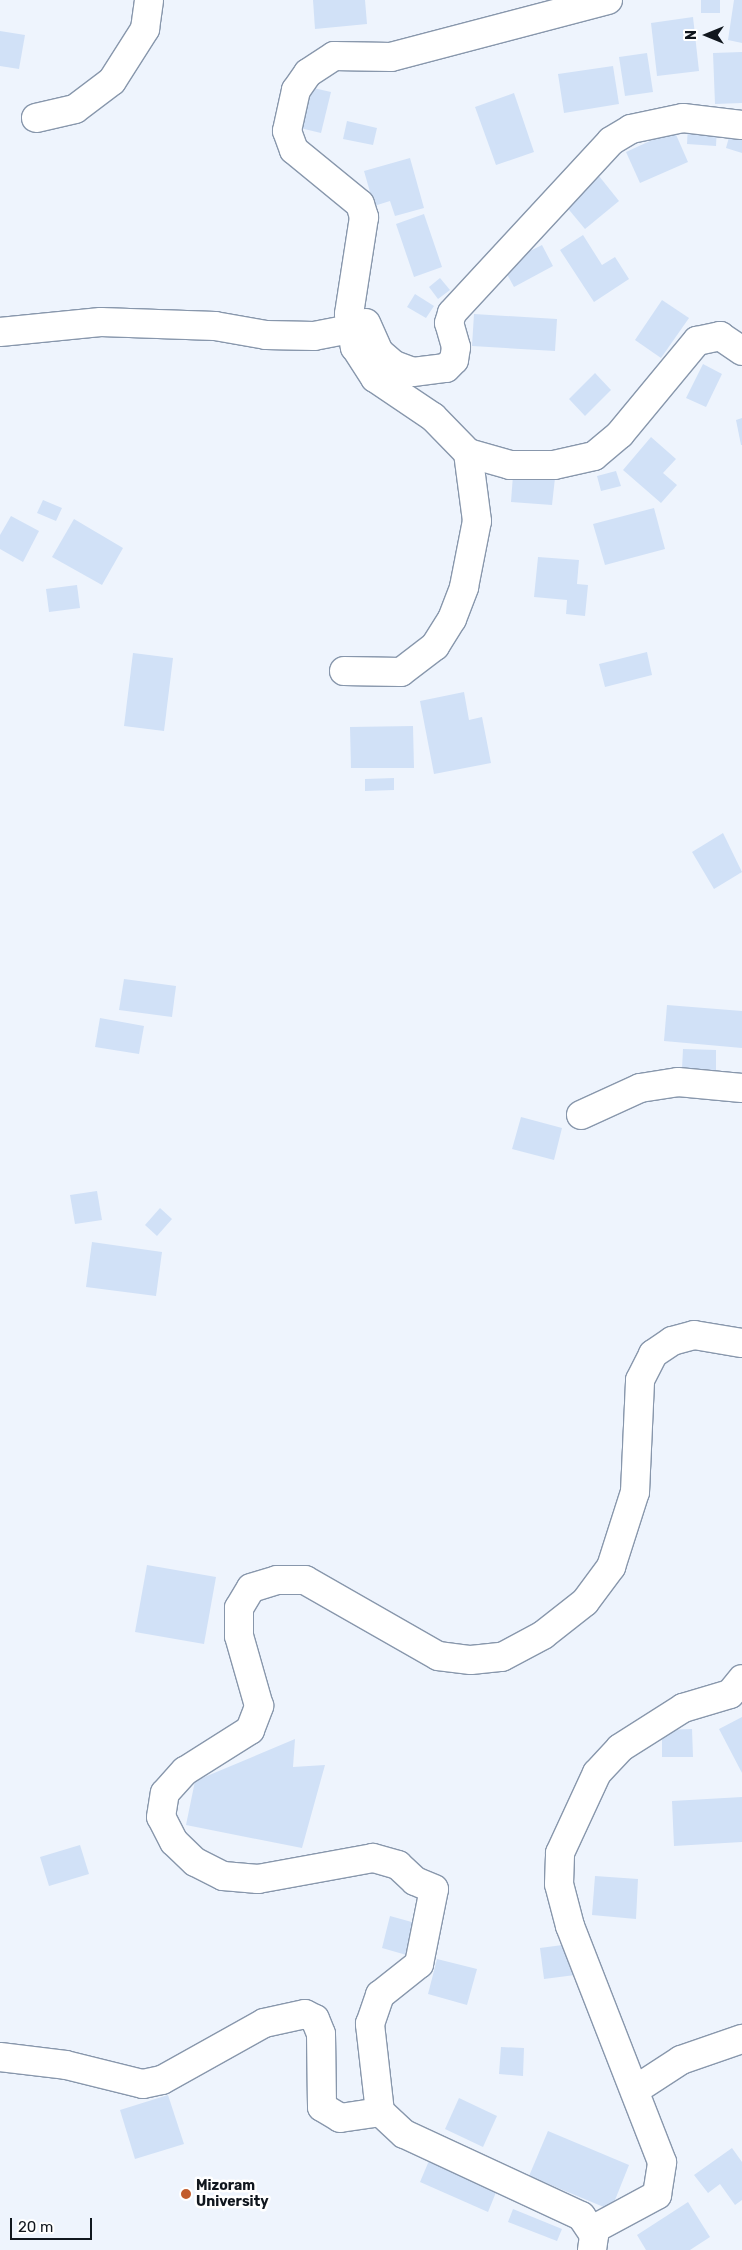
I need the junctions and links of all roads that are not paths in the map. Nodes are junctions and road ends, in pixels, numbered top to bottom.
1 (149, 0) edge
2 (608, 0) edge
3 (36, 118) dead end
4 (742, 126) edge
5 (358, 272) junction
6 (351, 329) junction
7 (0, 332) edge
8 (742, 351) edge
9 (468, 453) junction
10 (344, 671) dead end
11 (742, 1088) edge
12 (581, 1115) dead end
13 (742, 1343) edge
14 (742, 1679) edge
15 (742, 2039) edge
16 (0, 2057) edge
17 (635, 2090) junction
18 (380, 2112) junction
19 (592, 2240) edge

1 - 3 street
2 - 5 street
4 - 5 street
5 - 6 street
6 - 7 street
6 - 9 street
8 - 9 street
9 - 10 street
11 - 12 street
13 - 18 street
14 - 17 street
15 - 17 street
16 - 18 street
17 - 19 street
18 - 19 street

